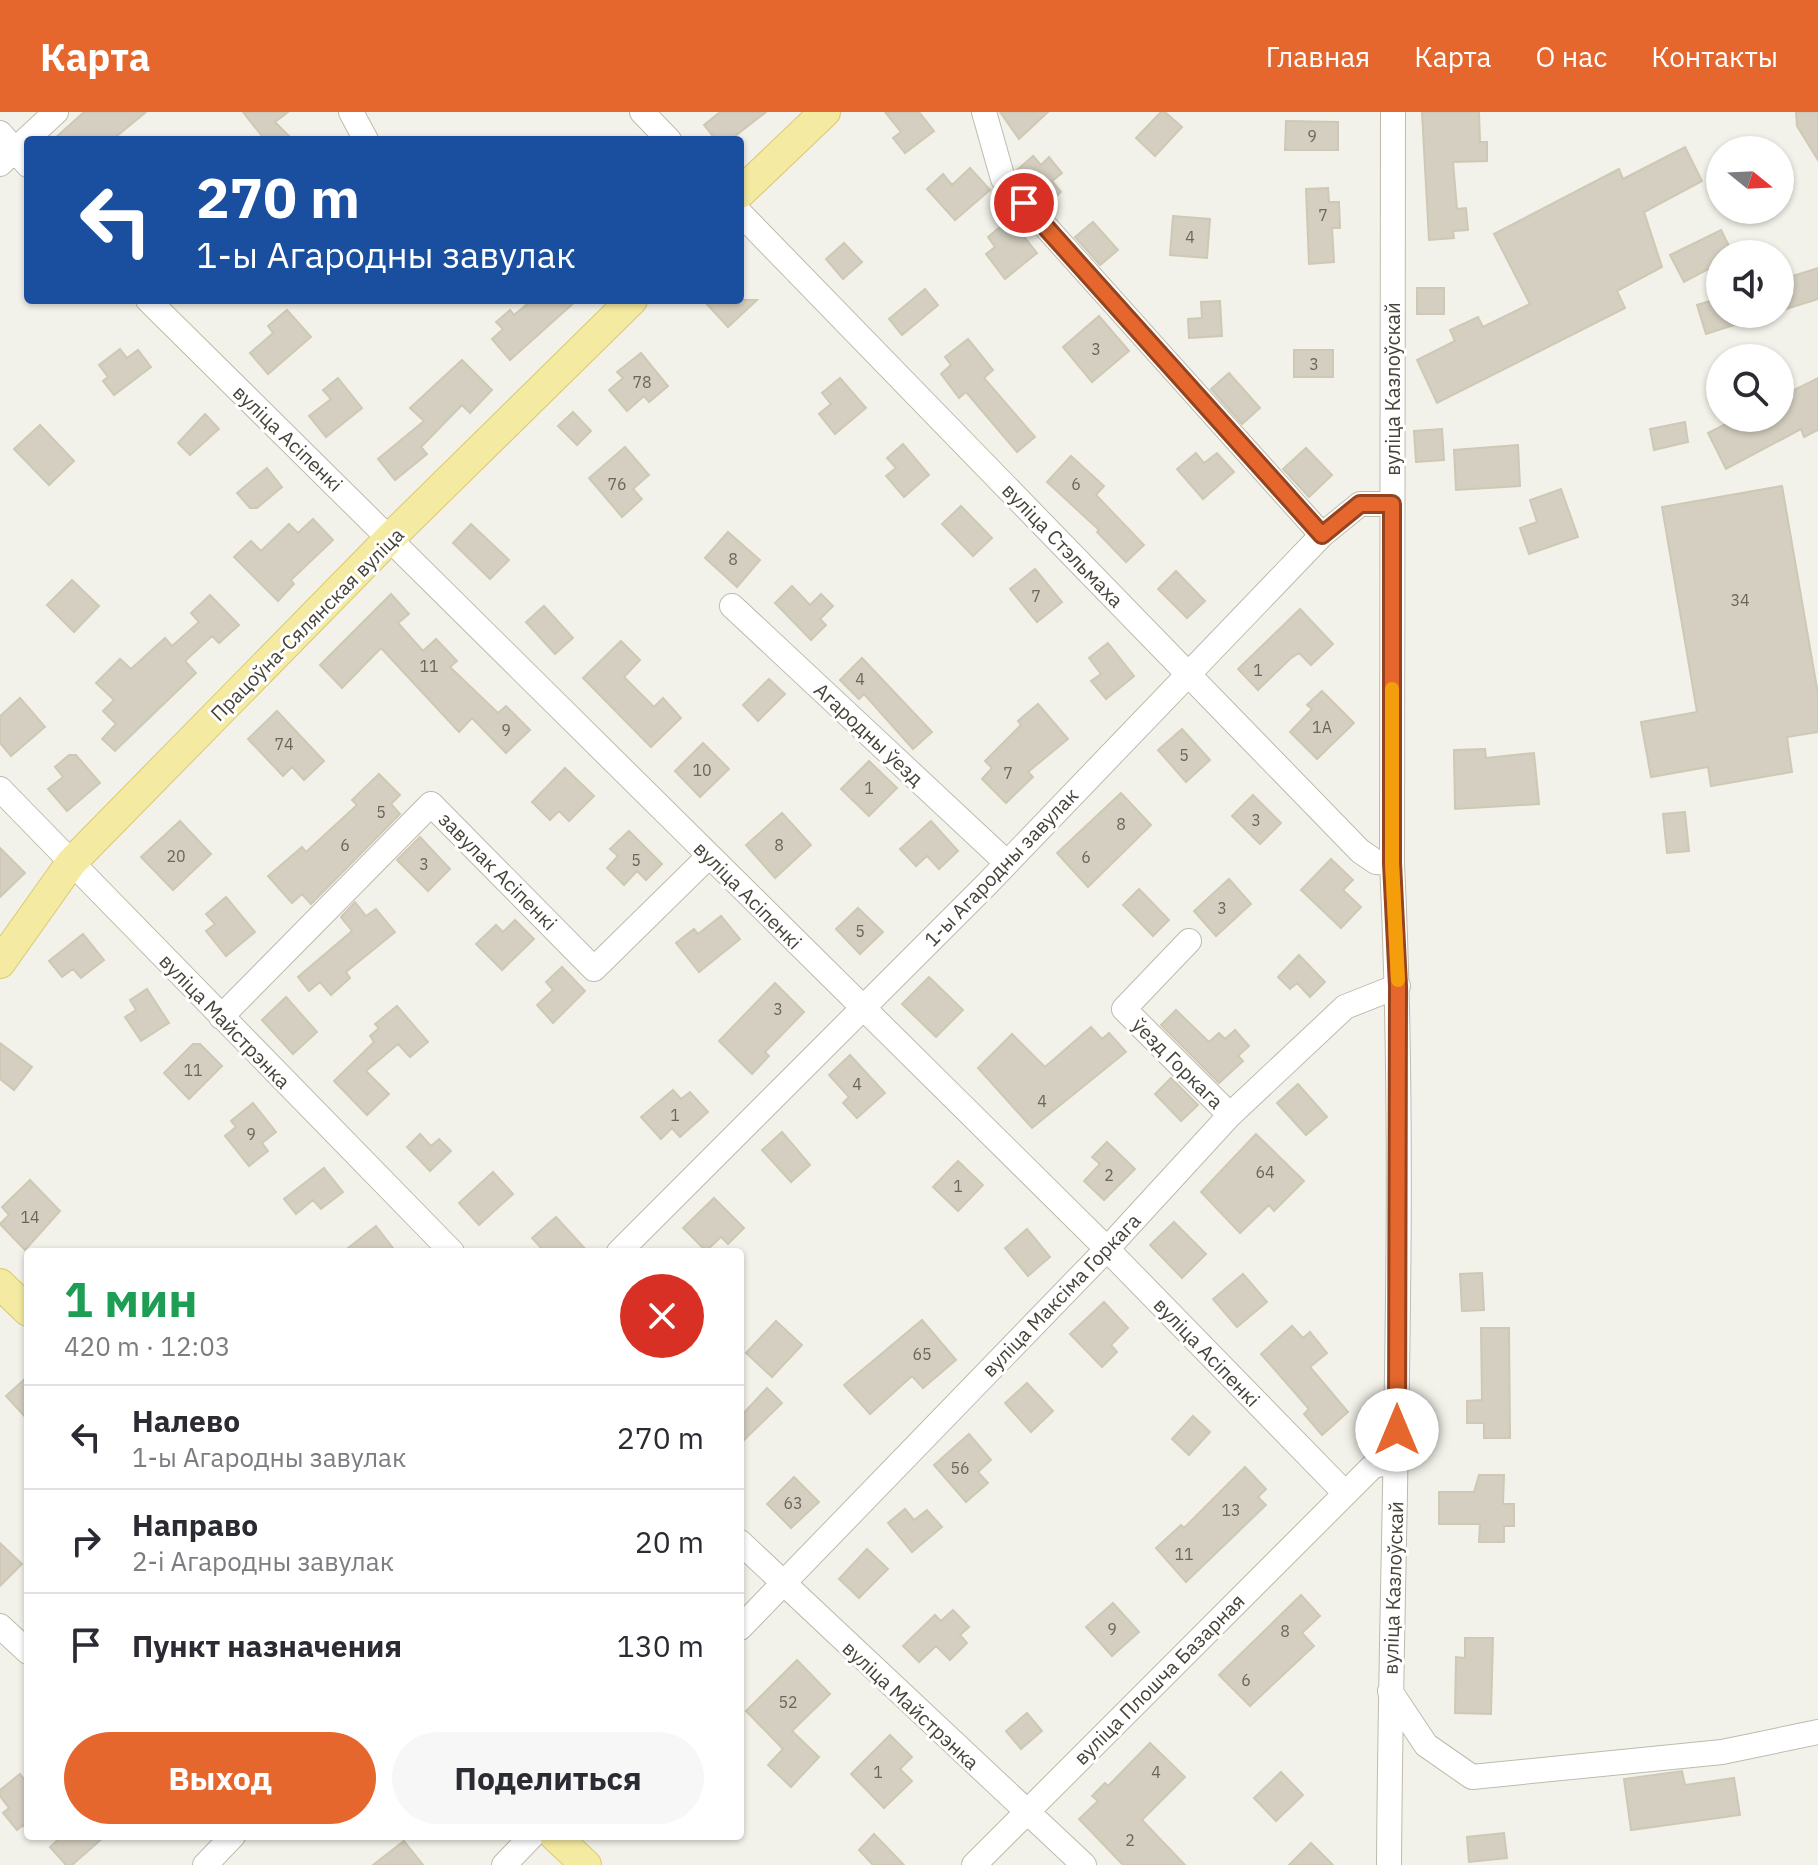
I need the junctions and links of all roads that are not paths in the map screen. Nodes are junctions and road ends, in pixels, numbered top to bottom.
1 (56, 112) edge
2 (351, 112) edge
3 (642, 112) edge
4 (825, 112) edge
5 (984, 112) edge
6 (1393, 112) edge
7 (30, 136) edge
8 (364, 136) edge
9 (665, 136) edge
10 (744, 189) edge
11 (744, 217) edge
12 (152, 304) edge
13 (628, 304) edge
14 (1392, 504) junction
15 (1322, 535) junction
16 (390, 538) junction
17 (732, 606) dead end
18 (1187, 673) junction
19 (0, 789) edge
20 (709, 856) junction
21 (71, 863) junction
22 (1007, 863) junction
23 (1392, 863) junction
24 (1189, 941) dead end
25 (0, 963) edge
26 (1398, 986) junction
27 (861, 1009) junction
28 (221, 1017) junction
29 (1230, 1115) junction
30 (448, 1248) edge
31 (623, 1248) edge
32 (1107, 1249) junction
33 (0, 1284) edge
34 (24, 1307) edge
35 (1397, 1461) junction
36 (1345, 1493) junction
37 (744, 1546) edge
38 (783, 1585) junction
39 (744, 1624) edge
40 (0, 1626) edge
41 (24, 1648) edge
42 (1390, 1691) junction
43 (1818, 1732) edge
44 (1025, 1813) junction
45 (229, 1840) edge
46 (528, 1840) edge
47 (559, 1840) edge
48 (205, 1865) edge
49 (504, 1865) edge
50 (586, 1865) edge
51 (974, 1865) edge
52 (1084, 1865) edge
53 (1389, 1865) edge

1 - 7 street
2 - 8 street
3 - 9 street
4 - 10 main road
5 - 15 street
6 - 14 street, вуліца Казлоўскай
11 - 18 street, вуліца Стэльмаха
12 - 16 street, вуліца Асіпенкі
13 - 16 main road, Працоўна-Сялянская вуліца
14 - 15 street, 1-ы Агародны завулак
14 - 23 street, вуліца Казлоўскай
15 - 18 street, 1-ы Агародны завулак
16 - 20 street, вуліца Асіпенкі
16 - 21 main road, Працоўна-Сялянская вуліца
17 - 22 street, Агародны ўезд
18 - 22 street, 1-ы Агародны завулак
18 - 23 street, вуліца Стэльмаха
19 - 21 street, вуліца Майстрэнка
20 - 27 street, вуліца Асіпенкі
20 - 28 street, завулак Асіпенкі
21 - 25 main road, Працоўна-Сялянская вуліца
21 - 28 street, вуліца Майстрэнка
22 - 27 street, 1-ы Агародны завулак
23 - 26 street, вуліца Казлоўскай
24 - 29 street, ўезд Горкага
26 - 29 street, вуліца Максіма Горкага
26 - 35 street, вуліца Казлоўскай
27 - 31 street, 1-ы Агародны завулак
27 - 32 street, вуліца Асіпенкі
28 - 30 street, вуліца Майстрэнка
29 - 32 street, вуліца Максіма Горкага
32 - 36 street, вуліца Асіпенкі
32 - 38 street, вуліца Максіма Горкага
33 - 34 main road
35 - 36 street, вуліца Плошча Базарная
35 - 42 street, вуліца Казлоўскай
36 - 44 street, вуліца Плошча Базарная
37 - 38 street, вуліца Майстрэнка
38 - 39 street, вуліца Максіма Горкага
38 - 44 street, вуліца Майстрэнка
40 - 41 street
42 - 43 street
42 - 53 street, вуліца Казлоўскай
44 - 51 street, вуліца Плошча Базарная
44 - 52 street, вуліца Майстрэнка
45 - 48 street
46 - 49 street
47 - 50 main road

